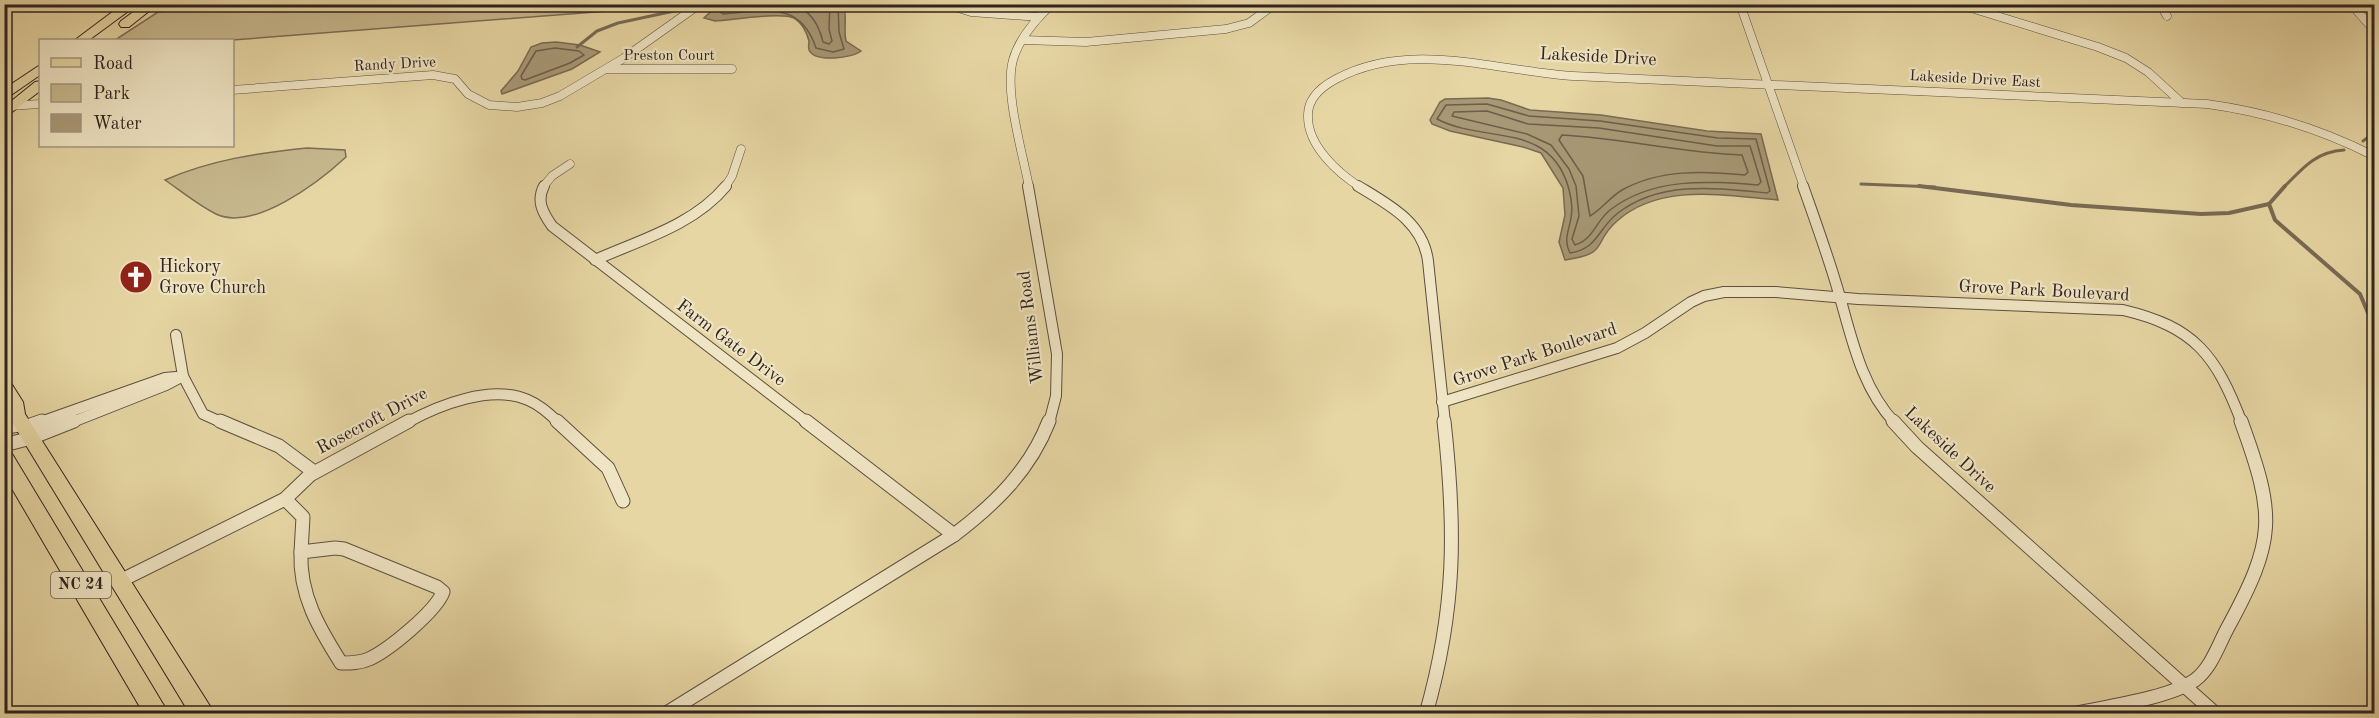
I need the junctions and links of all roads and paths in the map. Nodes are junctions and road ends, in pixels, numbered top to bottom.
1 (178, 4) edge
2 (700, 4) edge
3 (946, 4) edge
4 (1052, 4) edge
5 (1275, 4) edge
6 (1740, 4) edge
7 (1958, 4) edge
8 (2160, 4) edge
9 (2351, 4) edge
10 (151, 5) edge
11 (131, 6) edge
12 (2167, 16) dead end
13 (1039, 17) junction
14 (2374, 30) edge
15 (82, 39) edge
16 (103, 39) edge
17 (1023, 40) junction
18 (606, 69) junction
19 (732, 69) dead end
20 (39, 70) edge
21 (1767, 83) junction
22 (39, 86) edge
23 (234, 90) edge
24 (2182, 103) junction
25 (39, 104) edge
26 (7, 106) edge
27 (741, 148) dead end
28 (2374, 156) edge
29 (570, 164) dead end
30 (595, 260) junction
31 (1840, 298) junction
32 (176, 335) dead end
33 (183, 376) junction
34 (4, 387) edge
35 (1442, 402) junction
36 (4, 429) edge
37 (28, 433) junction
38 (4, 445) edge
39 (4, 457) edge
40 (314, 472) junction
41 (285, 499) junction
42 (623, 501) dead end
43 (954, 534) junction
44 (301, 552) junction
45 (120, 581) junction
46 (2184, 685) junction
47 (157, 714) edge
48 (203, 714) edge
49 (665, 714) edge
50 (1426, 714) edge
51 (2072, 714) edge
52 (2216, 714) edge

1 - 10 street
2 - 18 street, Randy Drive
3 - 13 street
4 - 13 street, Williams Road
5 - 17 street
6 - 21 street
7 - 24 street
8 - 12 street
9 - 14 street
10 - 11 street
10 - 16 main road
11 - 15 main road
13 - 17 street, Williams Road
17 - 43 street, Williams Road
18 - 19 street, Preston Court
18 - 23 street, Randy Drive
20 - 26 main road
21 - 24 street, Lakeside Drive East
21 - 31 street, Lakeside Drive
21 - 35 street, Lakeside Drive
22 - 26 main road
24 - 28 street, Lakeside Drive East
25 - 26 street
27 - 30 street
29 - 30 street, Farm Gate Drive
30 - 43 street, Farm Gate Drive
31 - 35 street, Grove Park Boulevard
31 - 46 street, Lakeside Drive
31 - 46 street, Grove Park Boulevard
32 - 33 street
33 - 37 street
33 - 40 street
34 - 37 main road, NC 24
35 - 50 street, Lakeside Drive
36 - 37 street
37 - 38 street
37 - 45 main road, NC 24
39 - 47 main road, NC 24
40 - 41 street, Rosecroft Drive
40 - 42 street, Rosecroft Drive
41 - 44 street
41 - 45 street, Rosecroft Drive
43 - 49 street, Williams Road
44 - 44 street
45 - 48 main road, NC 24
46 - 51 street, Grove Park Boulevard
46 - 52 street, Lakeside Drive

